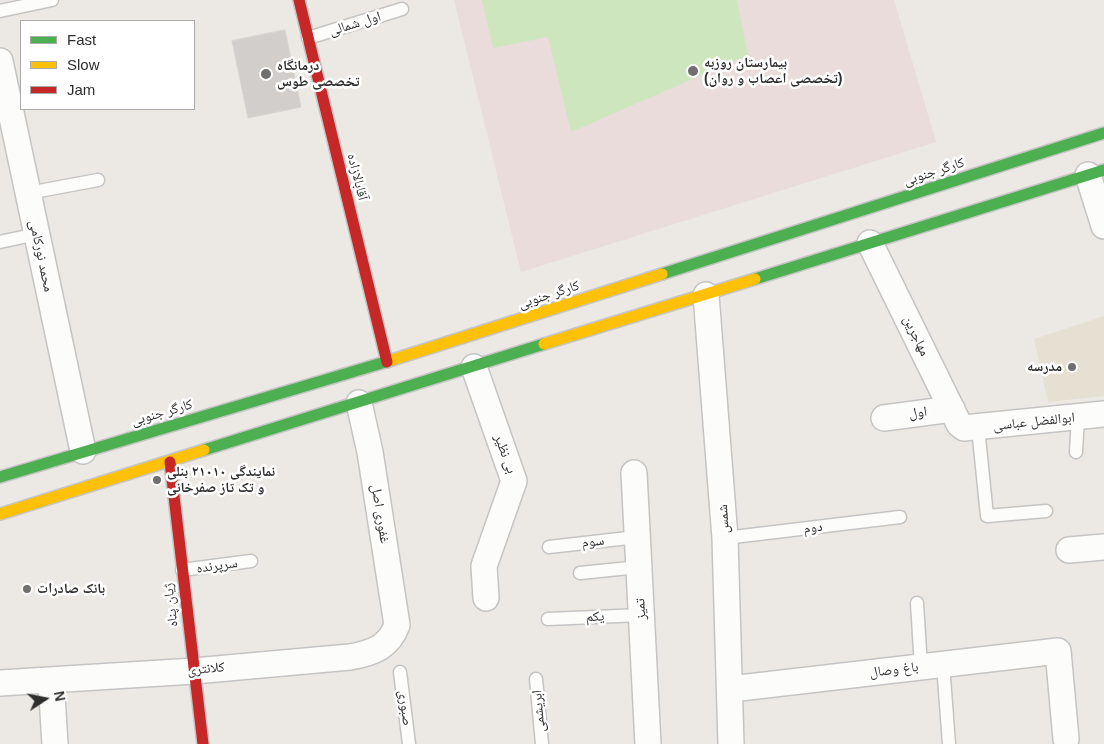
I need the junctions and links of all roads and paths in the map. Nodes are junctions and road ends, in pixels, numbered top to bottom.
1 (52, 0) edge
2 (299, 0) edge
3 (402, 9) dead end
4 (0, 11) edge
5 (308, 38) junction
6 (1, 70) edge
7 (1104, 133) edge
8 (1096, 172) edge
9 (98, 180) dead end
10 (28, 193) junction
11 (1104, 226) edge
12 (37, 234) junction
13 (0, 242) edge
14 (870, 244) junction
15 (706, 295) junction
16 (387, 362) junction
17 (474, 367) junction
18 (359, 403) junction
19 (1104, 414) edge
20 (1078, 417) junction
21 (884, 418) dead end
22 (964, 422) junction
23 (83, 451) junction
24 (1076, 452) dead end
25 (170, 462) junction
26 (634, 473) dead end
27 (0, 477) edge
28 (1046, 511) dead end
29 (0, 514) edge
30 (900, 518) dead end
31 (637, 537) junction
32 (725, 538) junction
33 (549, 547) dead end
34 (1104, 547) edge
35 (1069, 550) dead end
36 (251, 561) dead end
37 (639, 567) junction
38 (182, 570) junction
39 (580, 574) dead end
40 (486, 598) dead end
41 (917, 603) dead end
42 (641, 615) junction
43 (548, 619) dead end
44 (397, 625) joint
45 (932, 665) junction
46 (194, 671) junction
47 (400, 672) dead end
48 (536, 679) dead end
49 (51, 680) junction
50 (0, 683) edge
51 (730, 689) junction
52 (1066, 739) dead end
53 (55, 744) edge
54 (203, 744) edge
55 (409, 744) edge
56 (542, 744) edge
57 (648, 744) edge
58 (731, 744) edge
59 (949, 744) edge

1 - 4 lane
2 - 5 main road, آقابالازاده
3 - 5 lane, اول شمالی
5 - 16 main road, آقابالازاده
6 - 10 street, محمد نورکامی
7 - 16 main road, کارگر جنوبی
8 - 11 street
8 - 14 main road
9 - 10 lane
10 - 12 street, محمد نورکامی
12 - 13 lane
12 - 23 street, محمد نورکامی
14 - 15 main road
14 - 22 street, مهاجرین
15 - 17 main road
15 - 32 street, شمس
16 - 23 main road, کارگر جنوبی
17 - 18 main road
17 - 40 street, بی نظیر
18 - 25 main road
18 - 44 street, غفوری اصل
19 - 20 street, ابوالفضل عباسی
20 - 22 street, ابوالفضل عباسی
20 - 24 lane
21 - 22 street, اول
22 - 28 lane
23 - 27 main road, کارگر جنوبی
25 - 29 main road
25 - 38 main road, ژیان پناه
26 - 31 street, تمیز
30 - 32 lane, دوم
31 - 33 lane, سوم
31 - 37 street, تمیز
32 - 51 street, شمس
34 - 35 street
36 - 38 lane, سرپرنده
37 - 39 lane
37 - 42 street, تمیز
38 - 46 main road, ژیان پناه
41 - 45 lane
42 - 43 lane, یکم
42 - 57 street, تمیز
44 - 46 street, کلانتری
45 - 51 street, باغ وصال
45 - 52 street, باغ وصال
45 - 59 lane
46 - 49 street, کلانتری
46 - 54 main road, ژیان پناه
47 - 55 lane, صبوری
48 - 56 lane, ابریشمی
49 - 50 street, کلانتری
49 - 53 street
51 - 58 street, شمس

